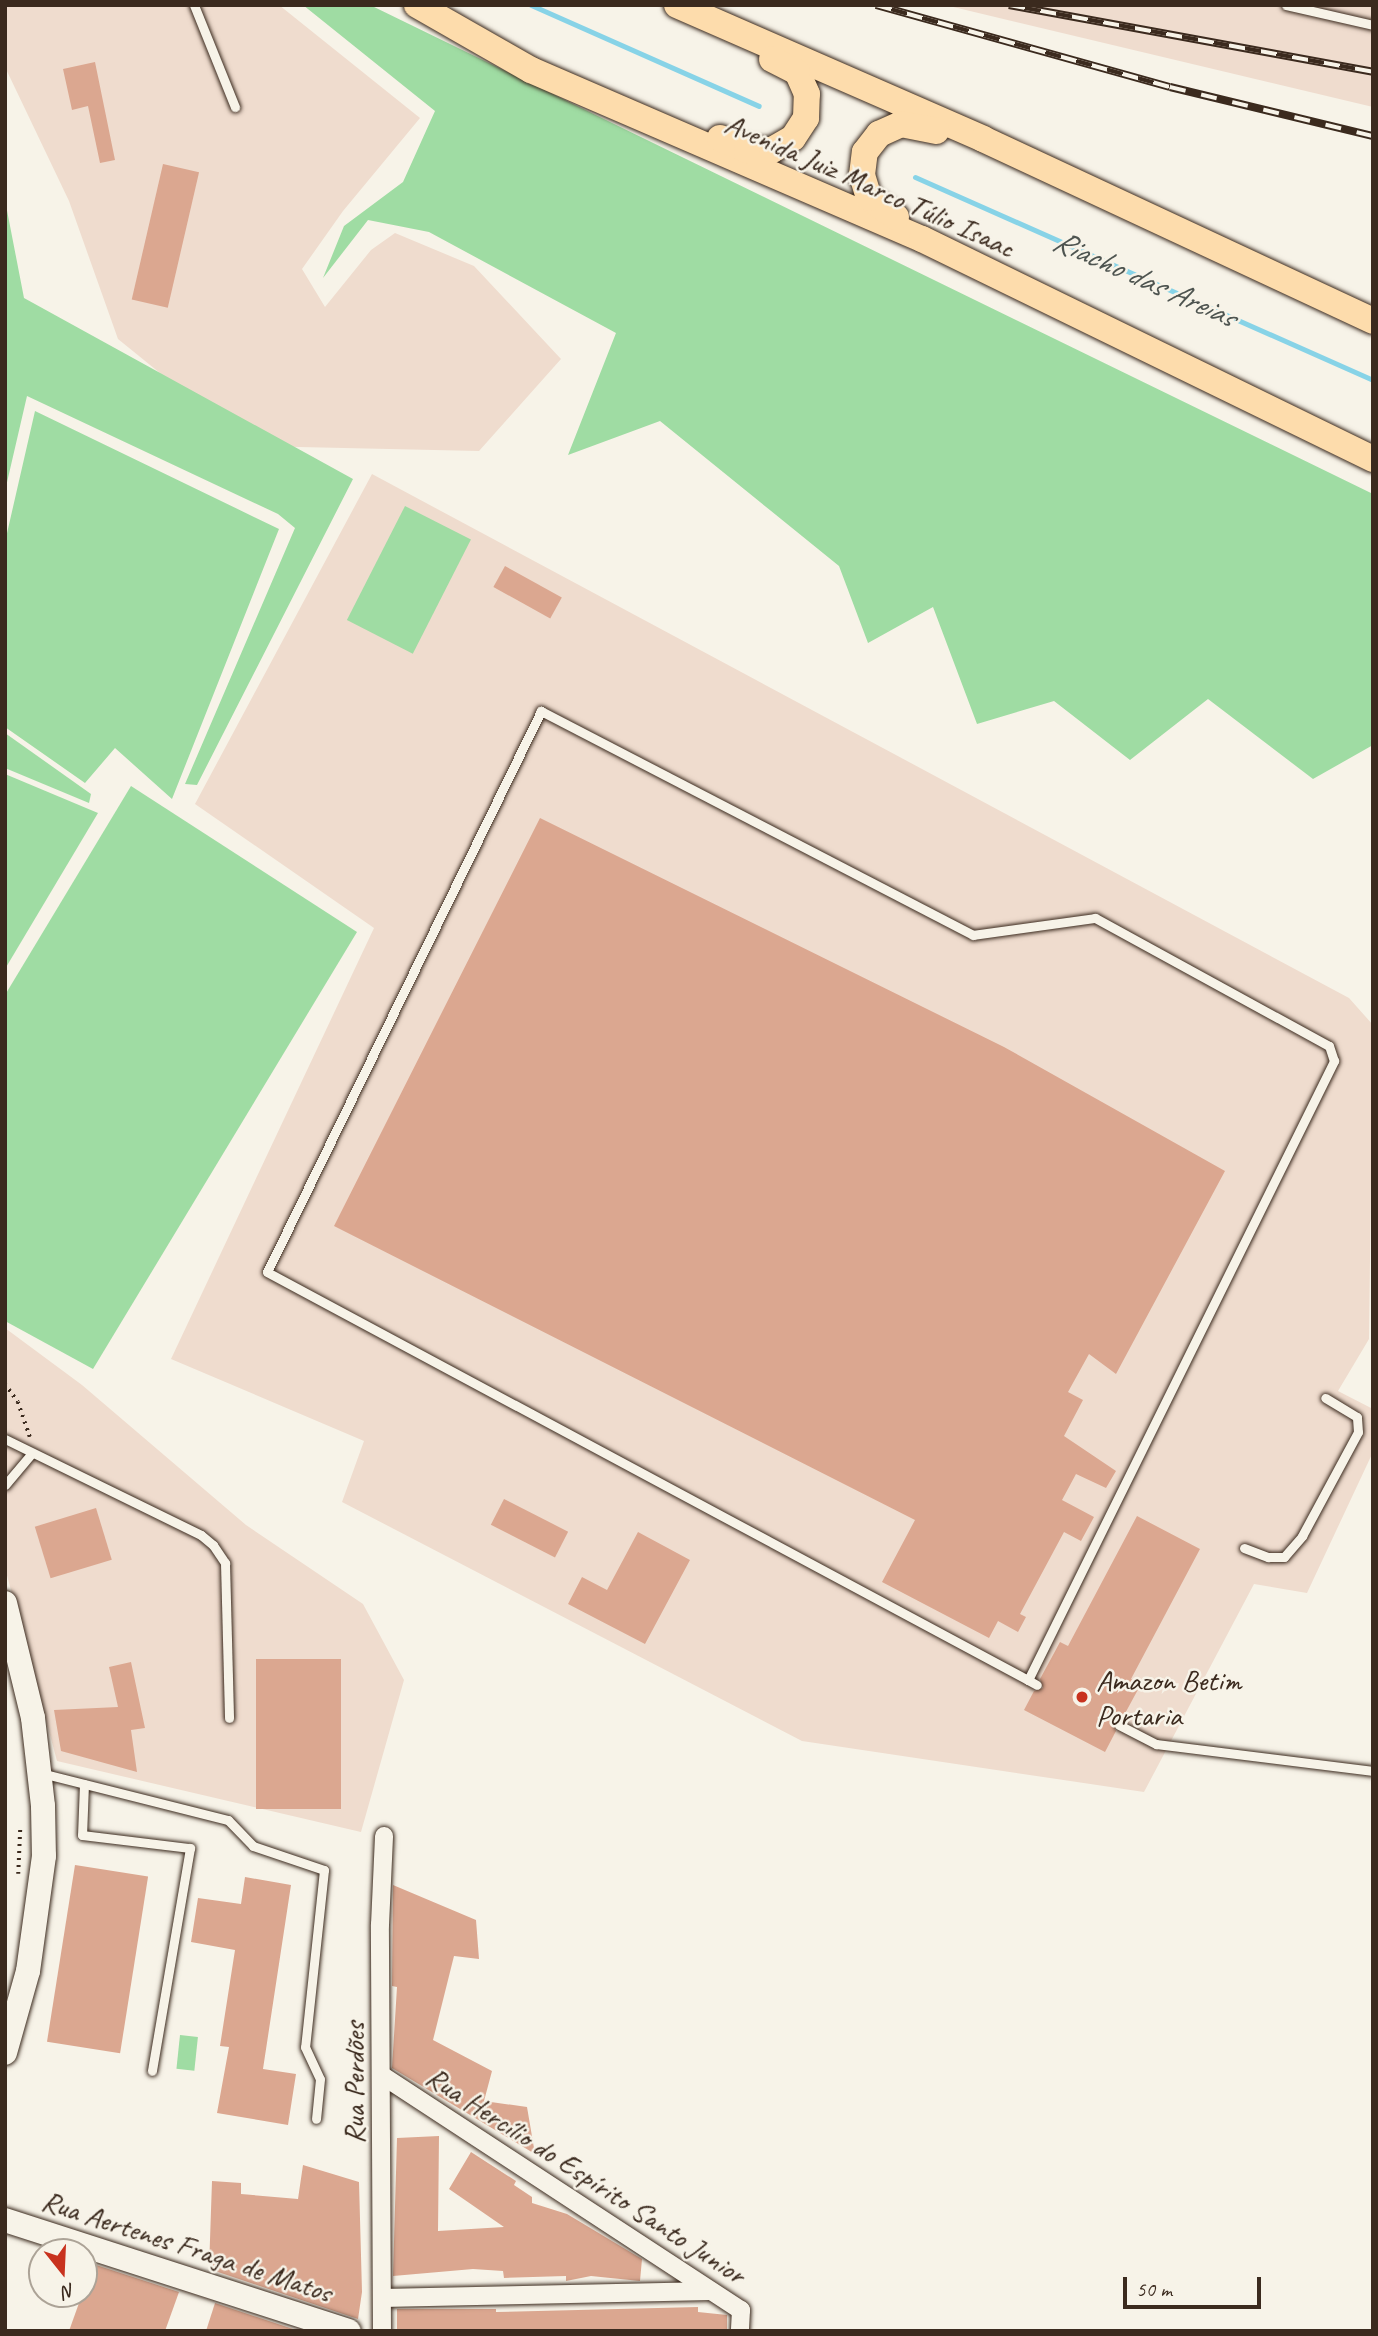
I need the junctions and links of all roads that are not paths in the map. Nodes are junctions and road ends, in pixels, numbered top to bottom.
1 (194, 5) edge
2 (417, 5) edge
3 (664, 5) edge
4 (677, 5) edge
5 (1286, 5) edge
6 (1373, 25) edge
7 (531, 70) junction
8 (235, 107) dead end
9 (1082, 185) junction
10 (1066, 311) junction
11 (1373, 321) edge
12 (1373, 459) edge
13 (1325, 1398) dead end
14 (5, 1439) edge
15 (32, 1453) junction
16 (5, 1485) edge
17 (1244, 1548) dead end
18 (5, 1604) edge
19 (1033, 1682) joint
20 (229, 1718) dead end
21 (1119, 1725) dead end
22 (1373, 1771) edge
23 (40, 1772) junction
24 (84, 1784) junction
25 (384, 1836) dead end
26 (5, 2053) edge
27 (152, 2071) dead end
28 (383, 2076) junction
29 (316, 2119) dead end
30 (5, 2220) edge
31 (711, 2291) junction
32 (382, 2298) junction
33 (349, 2331) edge
34 (382, 2331) edge
35 (740, 2331) edge

1 - 8 lane
2 - 7 main road, Avenida Juiz Marco Túlio Isaac
3 - 7 main road
4 - 9 main road
5 - 6 lane
7 - 10 main road, Avenida Juiz Marco Túlio Isaac
9 - 10 main road
9 - 11 main road
10 - 12 main road, Avenida Juiz Marco Túlio Isaac
13 - 17 lane
14 - 15 lane
15 - 16 lane
15 - 20 lane
18 - 23 main road
19 - 19 lane
21 - 22 lane
23 - 24 lane
23 - 26 main road
24 - 27 lane
24 - 29 lane
25 - 28 street, Rua Perdões
28 - 31 street, Rua Hercílio do Espírito Santo Junior
28 - 32 street, Rua Perdões
30 - 33 main road, Rua Aertenes Fraga de Matos
31 - 32 street
31 - 35 street, Rua Hercílio do Espírito Santo Junior
32 - 34 street, Rua Perdões

